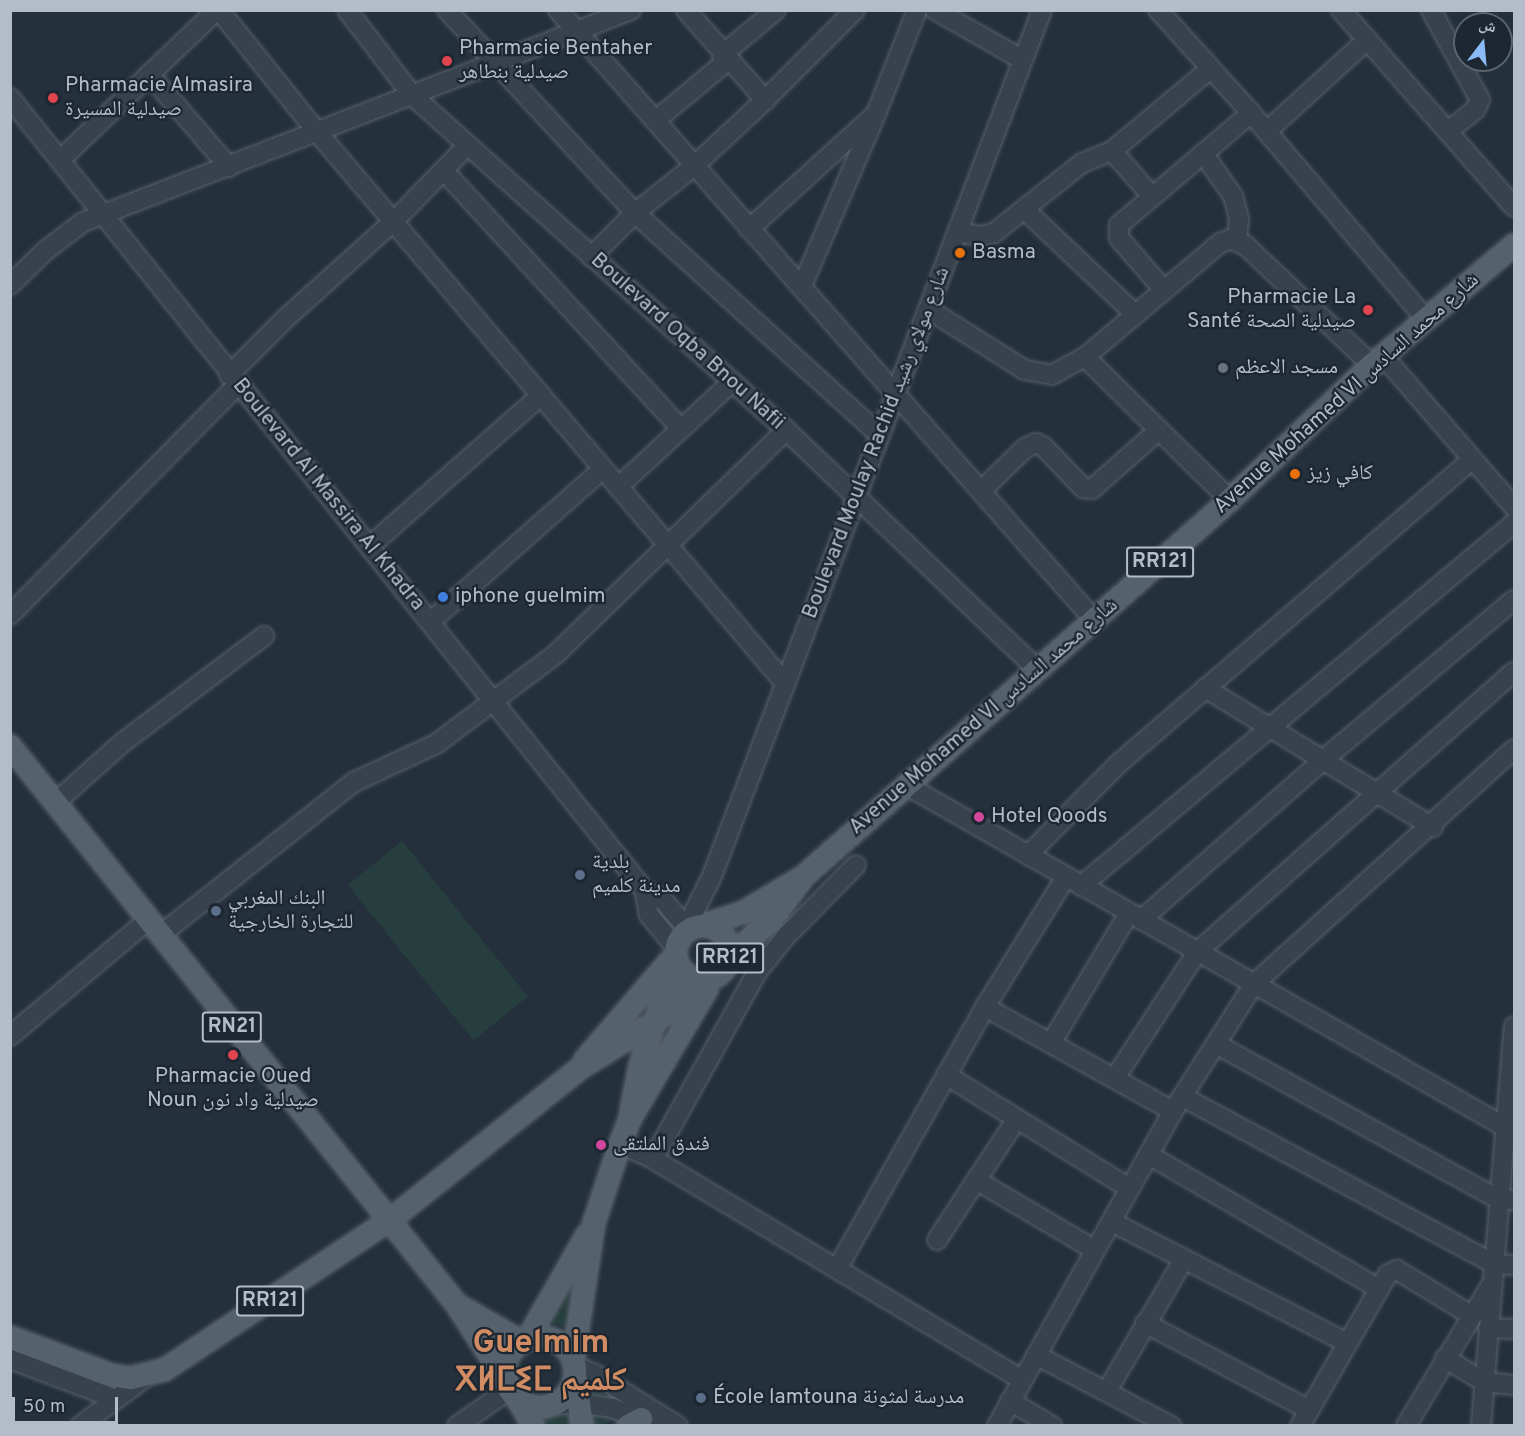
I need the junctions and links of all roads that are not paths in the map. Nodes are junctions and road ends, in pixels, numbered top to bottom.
1 (218, 10) edge
2 (347, 10) edge
3 (447, 10) edge
4 (558, 10) edge
5 (631, 10) edge
6 (686, 10) edge
7 (776, 10) edge
8 (855, 10) edge
9 (917, 10) edge
10 (935, 10) edge
11 (1158, 10) edge
12 (1341, 10) edge
13 (1431, 10) edge
14 (1040, 11) edge
15 (578, 31) junction
16 (1367, 40) junction
17 (725, 58) junction
18 (1023, 60) junction
19 (494, 64) junction
20 (1210, 69) junction
21 (149, 74) junction
22 (413, 96) junction
23 (10, 98) edge
24 (765, 100) junction
25 (1251, 113) junction
26 (876, 114) junction
27 (656, 120) junction
28 (1449, 130) junction
29 (1267, 131) junction
30 (318, 133) junction
31 (467, 146) junction
32 (1112, 152) junction
33 (1203, 153) junction
34 (60, 160) junction
35 (694, 166) junction
36 (229, 167) junction
37 (443, 170) junction
38 (1151, 195) junction
39 (1515, 207) edge
40 (1026, 211) junction
41 (635, 213) junction
42 (104, 216) junction
43 (395, 220) junction
44 (749, 229) junction
45 (958, 232) junction
46 (1237, 242) junction
47 (1515, 244) edge
48 (591, 257) junction
49 (10, 285) edge
50 (802, 286) junction
51 (1163, 289) junction
52 (928, 309) junction
53 (1135, 314) junction
54 (1426, 319) junction
55 (1085, 357) junction
56 (1378, 360) junction
57 (233, 380) junction
58 (732, 382) junction
59 (896, 393) junction
60 (541, 395) junction
61 (680, 428) junction
62 (786, 430) junction
63 (1159, 430) junction
64 (880, 435) junction
65 (1472, 459) junction
66 (603, 469) junction
67 (618, 487) junction
68 (981, 491) junction
69 (856, 499) junction
70 (1230, 500) junction
71 (1515, 507) edge
72 (1515, 523) edge
73 (667, 543) junction
74 (370, 546) junction
75 (1515, 600) edge
76 (10, 615) edge
77 (1094, 620) junction
78 (431, 621) junction
79 (264, 636) dead end
80 (1036, 668) junction
81 (1515, 672) edge
82 (785, 682) junction
83 (1205, 688) junction
84 (492, 700) junction
85 (1272, 729) junction
86 (10, 746) edge
87 (1515, 749) edge
88 (1323, 760) junction
89 (906, 785) junction
90 (1380, 794) junction
91 (56, 802) junction
92 (1433, 827) junction
93 (1028, 855) junction
94 (856, 866) dead end
95 (712, 876) junction
96 (803, 877) junction
97 (1074, 881) junction
98 (645, 891) junction
99 (698, 902) junction
100 (666, 903) junction
101 (1135, 916) junction
102 (153, 928) junction
103 (693, 937) junction
104 (1197, 952) junction
105 (730, 957) junction
106 (710, 979) junction
107 (1254, 984) junction
108 (985, 1007) junction
109 (655, 1022) junction
110 (1515, 1026) edge
111 (10, 1036) edge
112 (1051, 1043) junction
113 (1216, 1044) junction
114 (1513, 1049) edge
115 (579, 1069) junction
116 (946, 1075) junction
117 (1115, 1078) junction
118 (1178, 1104) junction
119 (630, 1119) junction
120 (1016, 1120) junction
121 (1505, 1127) junction
122 (620, 1144) junction
123 (1508, 1150) edge
124 (1149, 1155) junction
125 (653, 1159) junction
126 (976, 1180) junction
127 (1129, 1188) junction
128 (1506, 1199) edge
129 (390, 1220) junction
130 (1112, 1222) junction
131 (594, 1223) junction
132 (937, 1240) dead end
133 (1095, 1250) junction
134 (1184, 1259) junction
135 (1515, 1265) edge
136 (837, 1269) junction
137 (1493, 1272) junction
138 (1379, 1289) junction
139 (457, 1305) junction
140 (1471, 1316) junction
141 (1146, 1323) junction
142 (1488, 1328) junction
143 (1515, 1329) edge
144 (10, 1337) edge
145 (525, 1342) junction
146 (1347, 1343) junction
147 (1036, 1355) junction
148 (1444, 1358) junction
149 (10, 1359) edge
150 (574, 1367) junction
151 (147, 1376) junction
152 (1022, 1380) junction
153 (1484, 1382) junction
154 (1515, 1384) edge
155 (511, 1390) junction
156 (1107, 1391) junction
157 (113, 1398) junction
158 (1010, 1401) junction
159 (551, 1405) junction
160 (581, 1414) edge
161 (1304, 1418) edge
162 (1148, 1420) edge
163 (641, 1423) edge
164 (80, 1425) edge
165 (457, 1425) edge
166 (532, 1425) edge
167 (678, 1425) edge
168 (997, 1425) edge
169 (1052, 1425) edge
170 (1171, 1425) edge
171 (1406, 1425) edge
172 (1481, 1425) edge

1 - 21 street
1 - 30 street
2 - 22 street, Boulevard Oqba Bnou Nafii
3 - 19 street
4 - 15 street
5 - 15 street
6 - 17 street
7 - 17 street
8 - 24 street
9 - 26 street
10 - 18 street
11 - 20 street
12 - 16 street
13 - 28 street
14 - 18 street, Boulevard Moulay Rachid شارع مولاي رشيد
15 - 19 street
15 - 27 street
16 - 28 street
16 - 29 street
17 - 24 street
17 - 27 street
18 - 45 street, Boulevard Moulay Rachid شارع مولاي رشيد
19 - 22 street
19 - 41 street
20 - 25 street
20 - 32 street
21 - 34 street
21 - 36 street
22 - 30 street
22 - 31 street, Boulevard Oqba Bnou Nafii
23 - 34 street, Boulevard Al Massira Al Khadra
24 - 35 street
25 - 29 street
25 - 33 street
26 - 44 street
26 - 50 street
27 - 35 street
28 - 39 street
29 - 54 street
30 - 36 street
30 - 43 street
31 - 37 street
31 - 48 street, Boulevard Oqba Bnou Nafii
32 - 38 street
32 - 40 street
33 - 38 street
33 - 46 street
34 - 42 street, Boulevard Al Massira Al Khadra
35 - 41 street
35 - 44 street
36 - 42 street
37 - 43 street
37 - 61 street
38 - 51 street
40 - 45 street
40 - 53 street
41 - 48 street
41 - 64 street
42 - 49 street
42 - 57 street, Boulevard Al Massira Al Khadra
43 - 57 street
43 - 60 street
44 - 50 street
45 - 52 street, Boulevard Moulay Rachid شارع مولاي رشيد
46 - 51 street
46 - 56 street
47 - 54 main road, Avenue Mohamed VI شارع محمد السادس / RR121
48 - 58 street, Boulevard Oqba Bnou Nafii
50 - 59 street
51 - 53 street
52 - 55 street
52 - 59 street, Boulevard Moulay Rachid شارع مولاي رشيد
53 - 55 street
54 - 56 main road, Avenue Mohamed VI شارع محمد السادس / RR121
55 - 63 street
56 - 65 street
56 - 70 main road, Avenue Mohamed VI شارع محمد السادس / RR121
57 - 74 street, Boulevard Al Massira Al Khadra
57 - 76 street
58 - 61 street
58 - 62 street, Boulevard Oqba Bnou Nafii
59 - 64 street, Boulevard Moulay Rachid شارع مولاي رشيد
59 - 68 street
60 - 66 street
60 - 74 street
61 - 67 street
62 - 69 street, Boulevard Oqba Bnou Nafii
62 - 73 street
63 - 68 street
63 - 70 street
64 - 69 street, Boulevard Moulay Rachid شارع مولاي رشيد
65 - 71 street
65 - 83 street
66 - 67 street
66 - 78 street
67 - 73 street
68 - 77 street
69 - 80 street, Boulevard Oqba Bnou Nafii
69 - 82 street, Boulevard Moulay Rachid شارع مولاي رشيد
70 - 77 main road, Avenue Mohamed VI شارع محمد السادس / RR121
72 - 85 street
73 - 82 street
73 - 84 street
74 - 78 street, Boulevard Al Massira Al Khadra
75 - 88 street
77 - 80 main road, Avenue Mohamed VI شارع محمد السادس / RR121
78 - 84 street, Boulevard Al Massira Al Khadra
79 - 91 street
80 - 89 main road, Avenue Mohamed VI شارع محمد السادس / RR121
81 - 90 street
82 - 95 street, Boulevard Moulay Rachid شارع مولاي رشيد
83 - 85 street
83 - 93 street
84 - 98 street, Boulevard Al Massira Al Khadra
84 - 102 street
85 - 88 street
85 - 97 street
86 - 91 main road, RN21
87 - 92 street
88 - 90 street
88 - 101 street
89 - 93 street
89 - 96 main road, Avenue Mohamed VI شارع محمد السادس / RR121
90 - 92 street
90 - 104 street
91 - 102 main road, RN21
92 - 107 street
93 - 97 street
94 - 125 street
95 - 99 street, Boulevard Moulay Rachid شارع مولاي رشيد
95 - 103 street, Boulevard Moulay Rachid شارع مولاي رشيد
96 - 103 main road, Avenue Mohamed VI شارع محمد السادس / RR121
96 - 105 main road, Avenue Mohamed VI شارع محمد السادس / RR121
97 - 101 street
97 - 108 street
98 - 100 street, Boulevard Al Massira Al Khadra
98 - 103 street, Boulevard Al Massira Al Khadra
99 - 100 street
99 - 103 street, Boulevard Moulay Rachid شارع مولاي رشيد
100 - 103 street, Boulevard Al Massira Al Khadra
101 - 104 street
101 - 112 street
102 - 111 street
102 - 129 main road, RN21
103 - 105 main road, RR121
103 - 106 main road, RR121
103 - 109 main road
103 - 115 main road, RR121
104 - 107 street
104 - 117 street
105 - 106 main road, RR121
106 - 109 main road, RR121
106 - 119 main road
107 - 113 street
107 - 121 street
108 - 112 street
108 - 116 street
109 - 115 main road, RR121
109 - 119 main road
110 - 114 street
112 - 117 street
113 - 118 street
113 - 128 street
114 - 121 street
115 - 129 main road, RR121
116 - 120 street
116 - 136 street
117 - 118 street
118 - 124 street
118 - 137 street
119 - 122 main road
120 - 126 street
120 - 127 street
121 - 123 street
122 - 125 street
122 - 131 main road
123 - 128 street
124 - 127 street
124 - 138 street
125 - 136 street
126 - 132 street
126 - 133 street
127 - 130 street
128 - 137 street
129 - 139 main road, RN21
129 - 151 main road, RR121
130 - 133 street
130 - 134 street
131 - 145 main road
131 - 150 main road
133 - 147 street
134 - 141 street
134 - 146 street
135 - 137 street
136 - 152 street
137 - 140 street
137 - 142 street
138 - 140 street
138 - 146 street
139 - 145 main road, RN21
139 - 155 main road, RN21
140 - 148 street
141 - 156 street
141 - 161 street
142 - 143 street
142 - 153 street
144 - 151 main road, RR121
145 - 150 main road, RN21
145 - 155 main road
146 - 161 street
147 - 152 street
147 - 156 street
148 - 153 street
148 - 171 street
149 - 157 street
150 - 159 main road
150 - 160 main road
150 - 167 street
151 - 157 street
152 - 158 street
153 - 154 street
153 - 172 street
155 - 159 main road
155 - 165 street
155 - 166 main road, RN21
156 - 162 street
157 - 164 street
158 - 168 street
158 - 169 street
159 - 160 street
160 - 163 street
162 - 170 street

